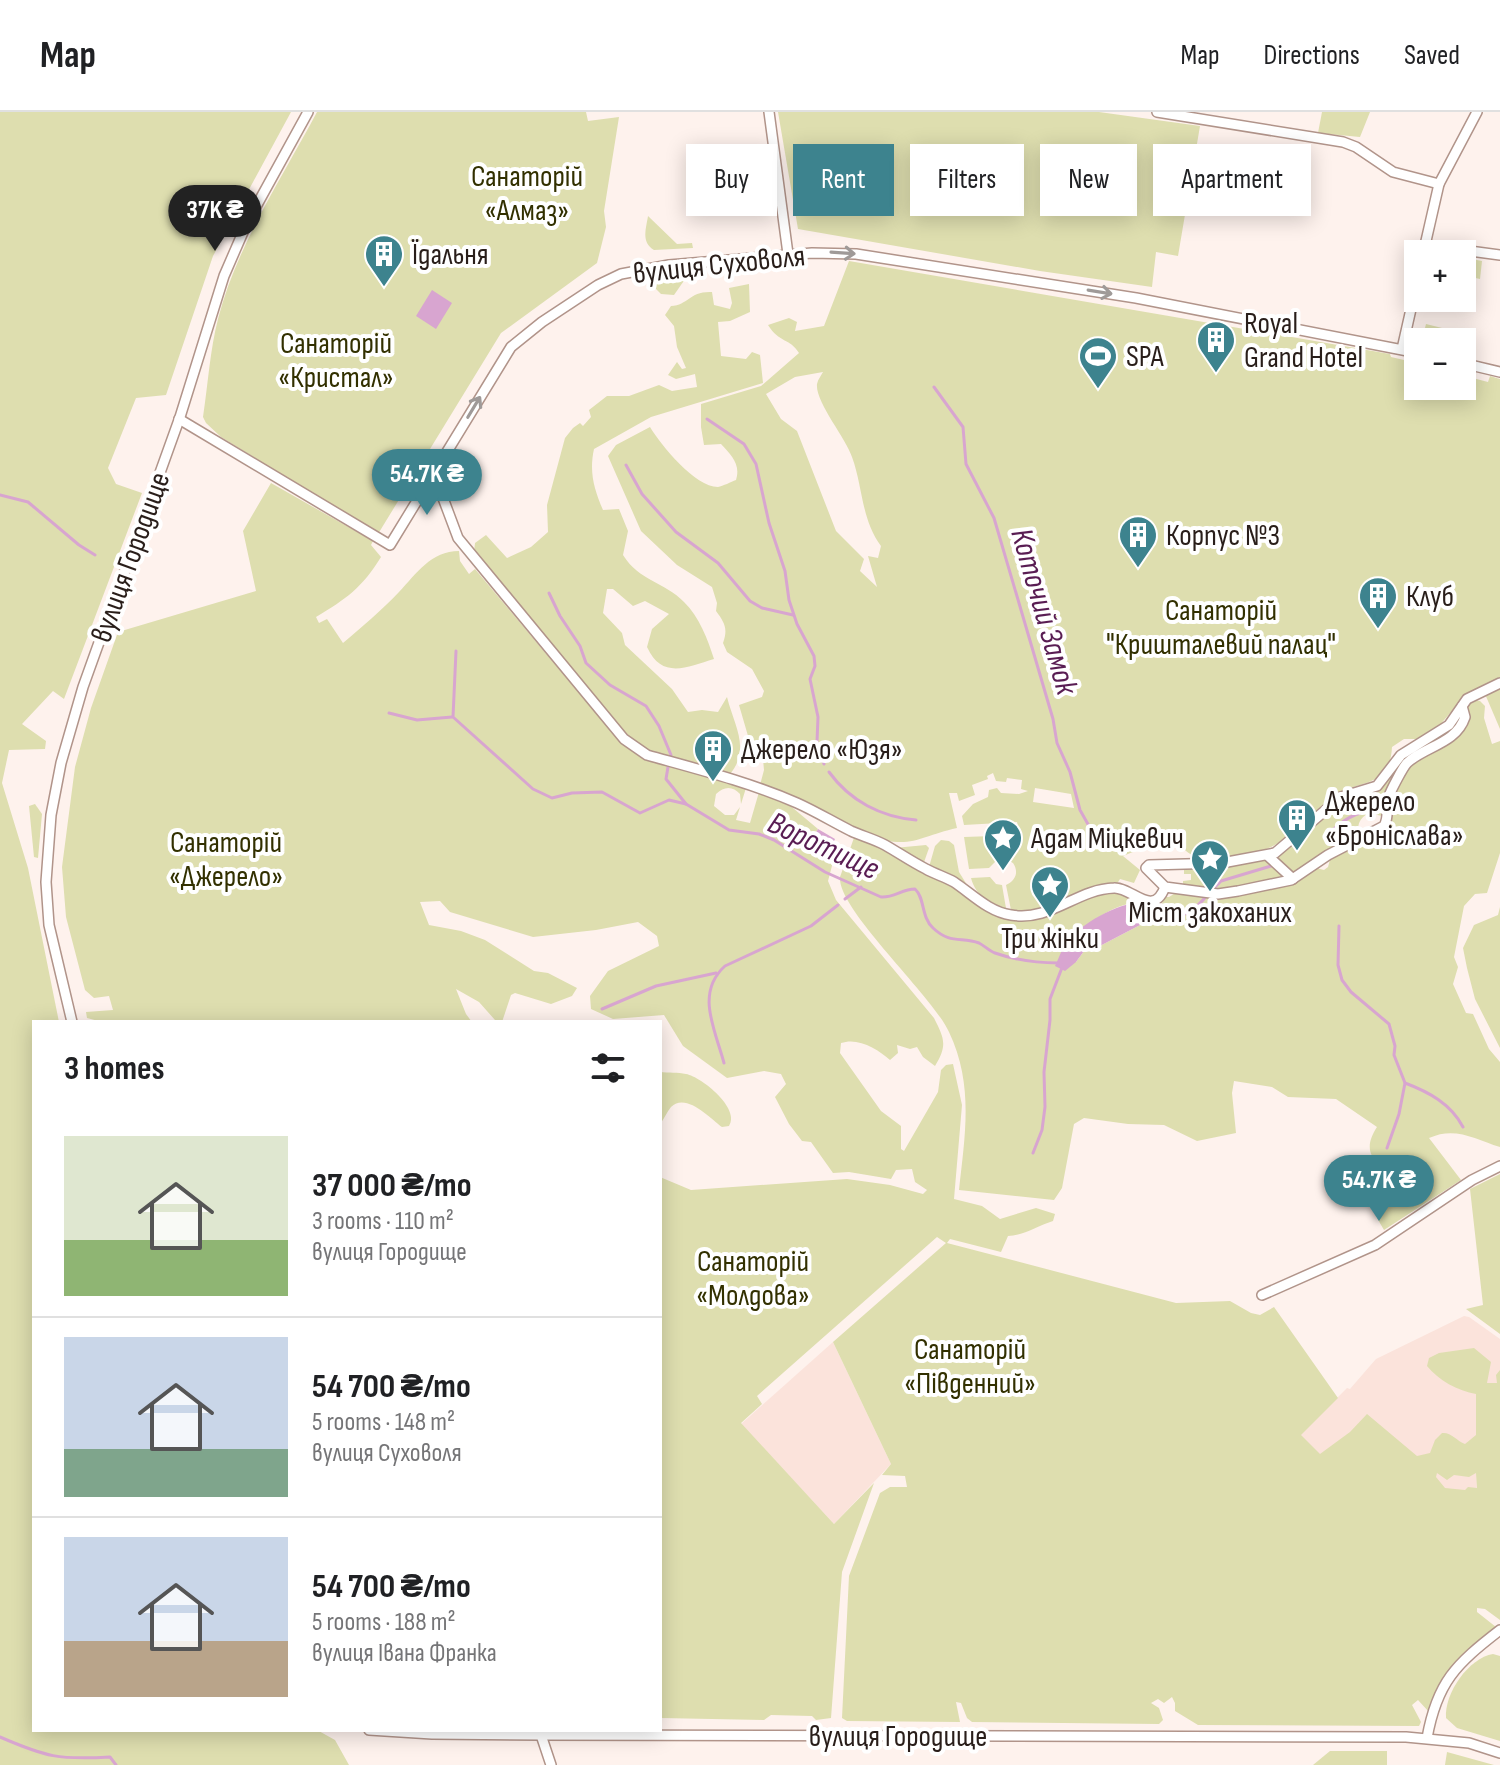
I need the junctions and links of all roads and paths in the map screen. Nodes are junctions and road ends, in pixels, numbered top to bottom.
1 (308, 112) edge
2 (769, 112) edge
3 (1157, 112) edge
4 (1477, 112) edge
5 (1439, 184) junction
6 (1426, 240) edge
7 (1476, 253) edge
8 (788, 254) junction
9 (1500, 255) edge
10 (1410, 312) edge
11 (1402, 349) joint
12 (1476, 366) edge
13 (1500, 372) edge
14 (179, 419) junction
15 (434, 474) junction
16 (1500, 683) edge
17 (1462, 706) junction
18 (1268, 856) junction
19 (1293, 879) junction
20 (1165, 887) junction
21 (72, 1020) edge
22 (1500, 1166) edge
23 (1262, 1295) dead end
24 (1500, 1630) edge
25 (400, 1732) edge
26 (541, 1735) junction
27 (1427, 1738) junction
28 (1500, 1753) edge
29 (551, 1765) edge

1 - 14 street, вулиця Городище
2 - 8 street
3 - 5 street
4 - 5 street
5 - 6 street
7 - 9 street
8 -> 11 street, вулиця Суховоля
15 -> 8 street, вулиця Суховоля
10 - 11 street
12 - 13 street
14 - 15 street, вулиця Суховоля
14 - 21 street, вулиця Городище
15 - 20 street
16 - 17 street
17 - 18 street
17 - 19 street
18 - 19 street
18 - 20 street
19 - 20 street
22 - 23 street
24 - 27 street
25 - 26 street, вулиця Городище
26 - 27 street, вулиця Городище
26 - 29 street
27 - 28 street, вулиця Городище

